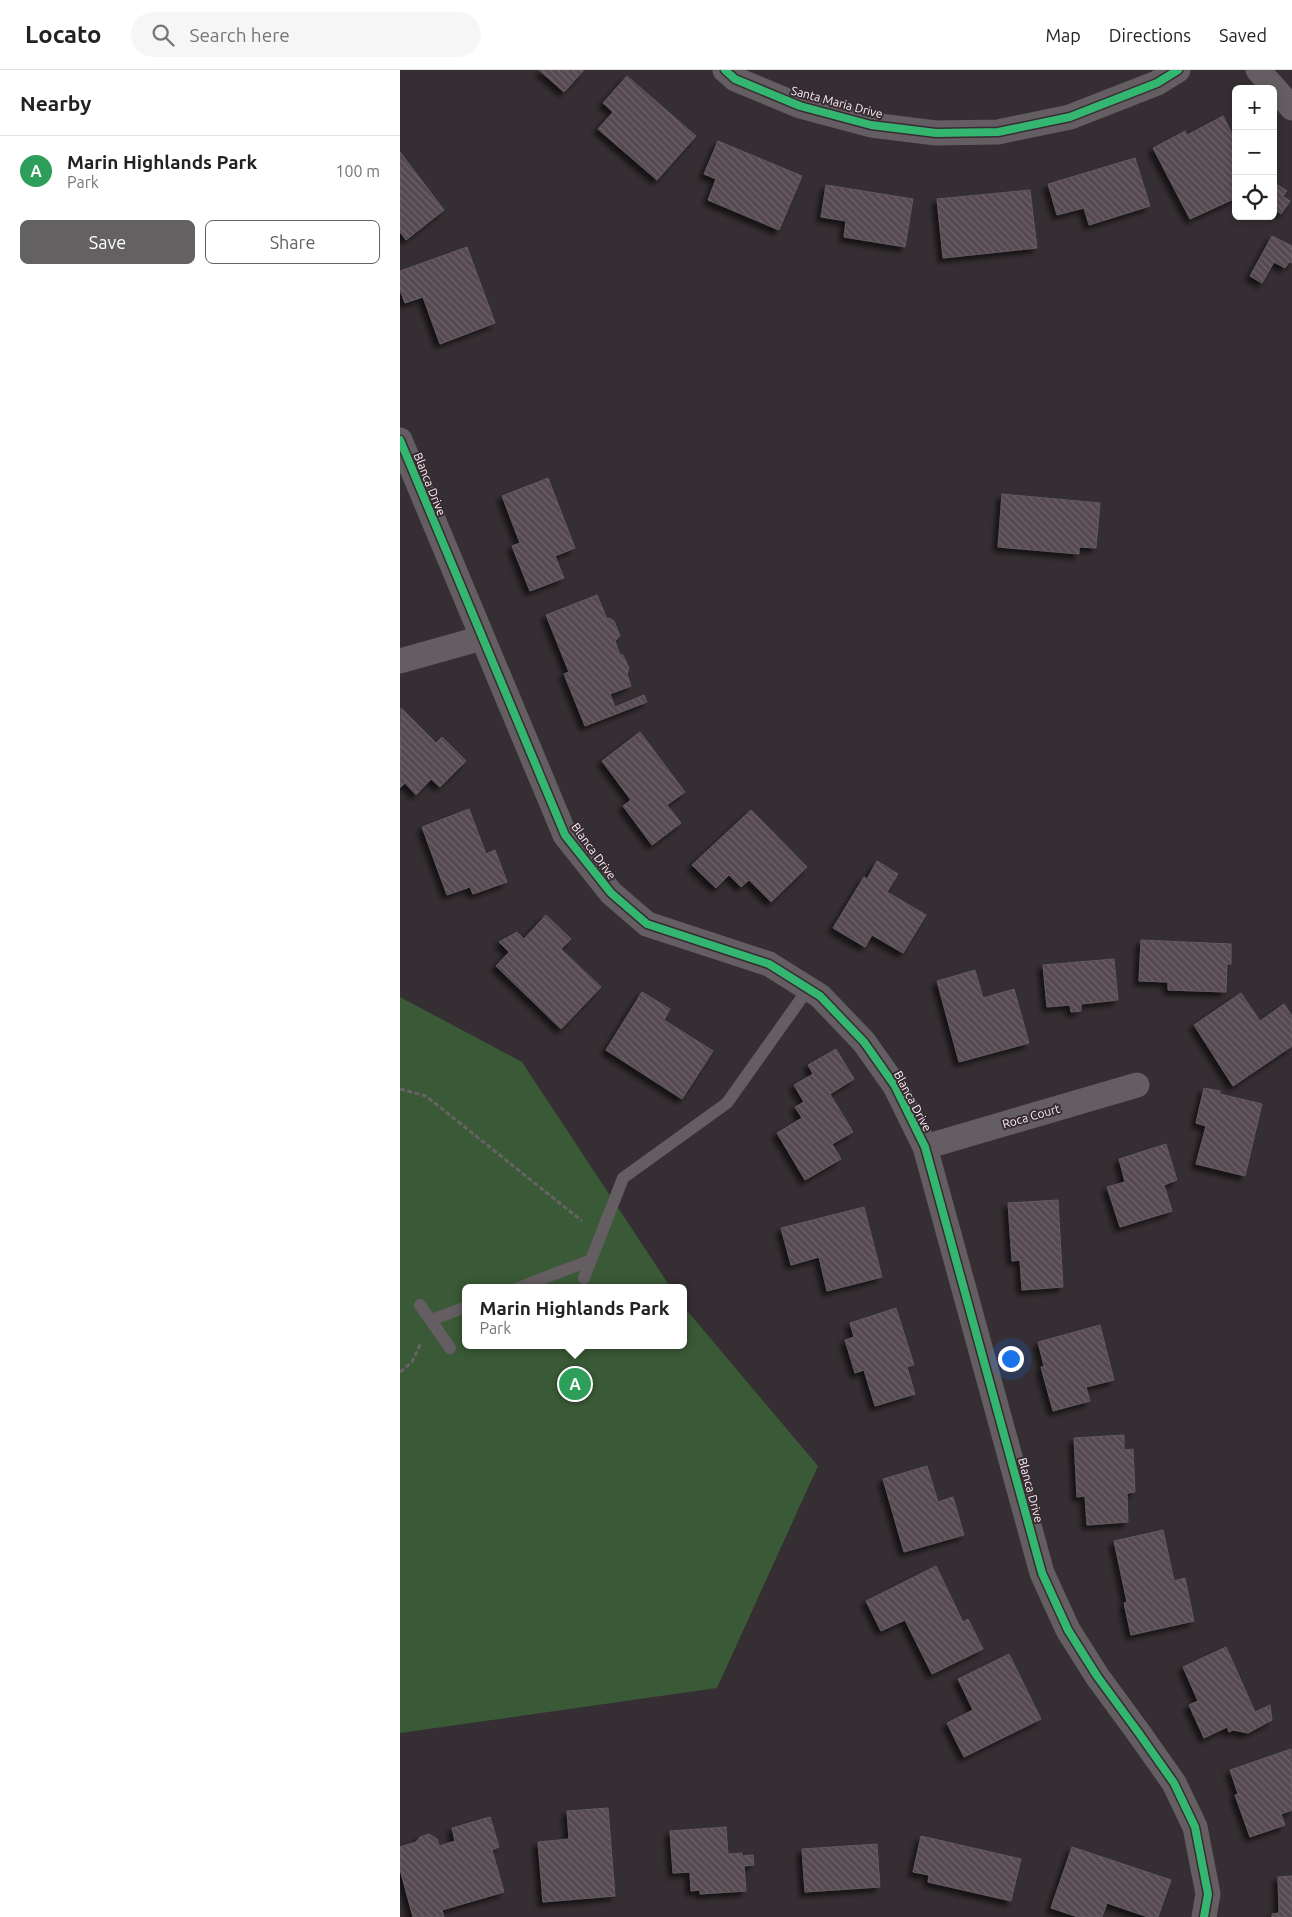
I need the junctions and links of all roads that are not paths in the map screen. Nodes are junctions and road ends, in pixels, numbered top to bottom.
1 (725, 70) edge
2 (1178, 70) edge
3 (1258, 70) edge
4 (1292, 108) edge
5 (400, 440) edge
6 (482, 638) junction
7 (400, 661) edge
8 (808, 989) junction
9 (1137, 1085) dead end
10 (925, 1147) junction
11 (591, 1260) junction
12 (584, 1278) dead end
13 (528, 1284) edge
14 (420, 1305) dead end
15 (462, 1308) edge
16 (431, 1320) junction
17 (450, 1348) dead end
18 (1204, 1917) edge

1 - 2 street, Santa Maria Drive
3 - 4 street
5 - 6 street, Blanca Drive
6 - 7 street
6 - 8 street, Blanca Drive
8 - 10 street, Blanca Drive
8 - 11 lane
9 - 10 street, Roca Court
10 - 18 street, Blanca Drive
11 - 12 lane
11 - 13 lane
14 - 16 lane
15 - 16 lane
16 - 17 lane

